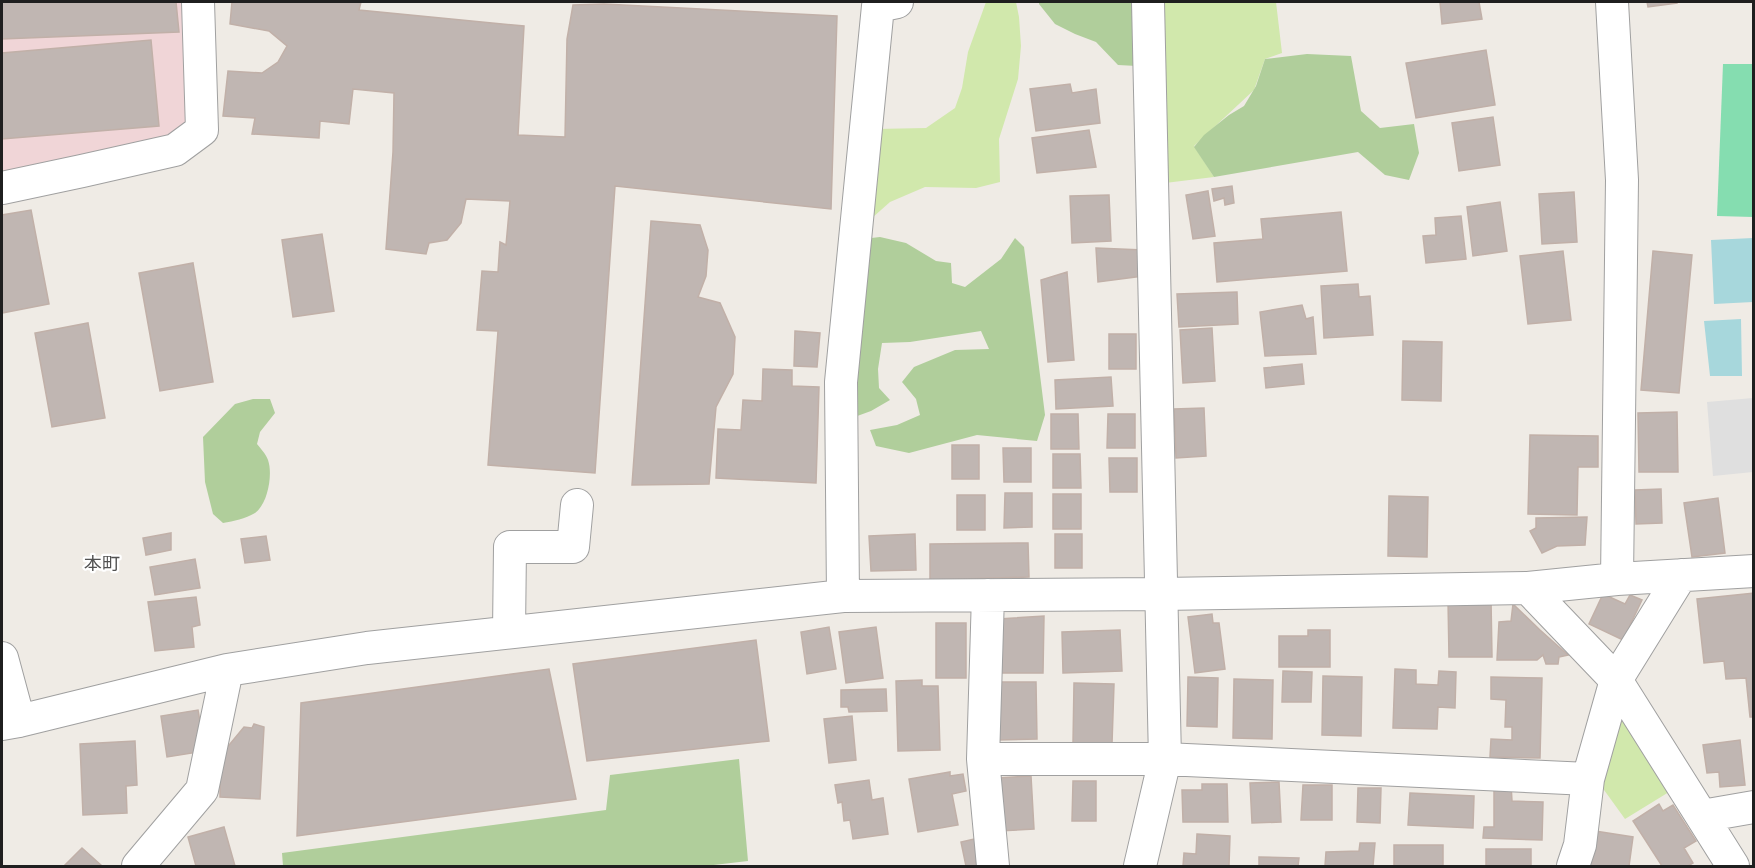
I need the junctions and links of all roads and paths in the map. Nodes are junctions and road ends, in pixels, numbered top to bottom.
1 (198, 2) edge
2 (1148, 2) edge
3 (1612, 2) edge
4 (879, 3) edge
5 (2, 188) edge
6 (577, 505) dead end
7 (1754, 571) edge
8 (1681, 575) junction
9 (1617, 579) junction
10 (1528, 588) junction
11 (1161, 594) junction
12 (988, 595) junction
13 (843, 596) junction
14 (509, 632) junction
15 (2, 658) edge
16 (227, 670) junction
17 (1616, 680) junction
18 (10, 722) edge
19 (983, 759) junction
20 (1165, 759) junction
21 (1588, 779) junction
22 (1754, 807) edge
23 (1702, 816) junction
24 (138, 867) edge
25 (993, 867) edge
26 (1140, 867) edge
27 (1573, 867) edge
28 (1733, 867) edge

1 - 5 street
2 - 11 street
3 - 9 street
4 - 13 street
6 - 14 street
7 - 8 street
8 - 9 street
8 - 17 street
9 - 10 street
10 - 11 street
10 - 17 street
11 - 12 street
11 - 20 street
12 - 13 street
12 - 19 street
13 - 14 street
14 - 16 street
15 - 18 street
16 - 18 street
16 - 24 street
17 - 21 street
17 - 23 street
19 - 20 street
19 - 25 street
20 - 21 street
20 - 26 street
21 - 27 street
22 - 23 street
23 - 28 street

